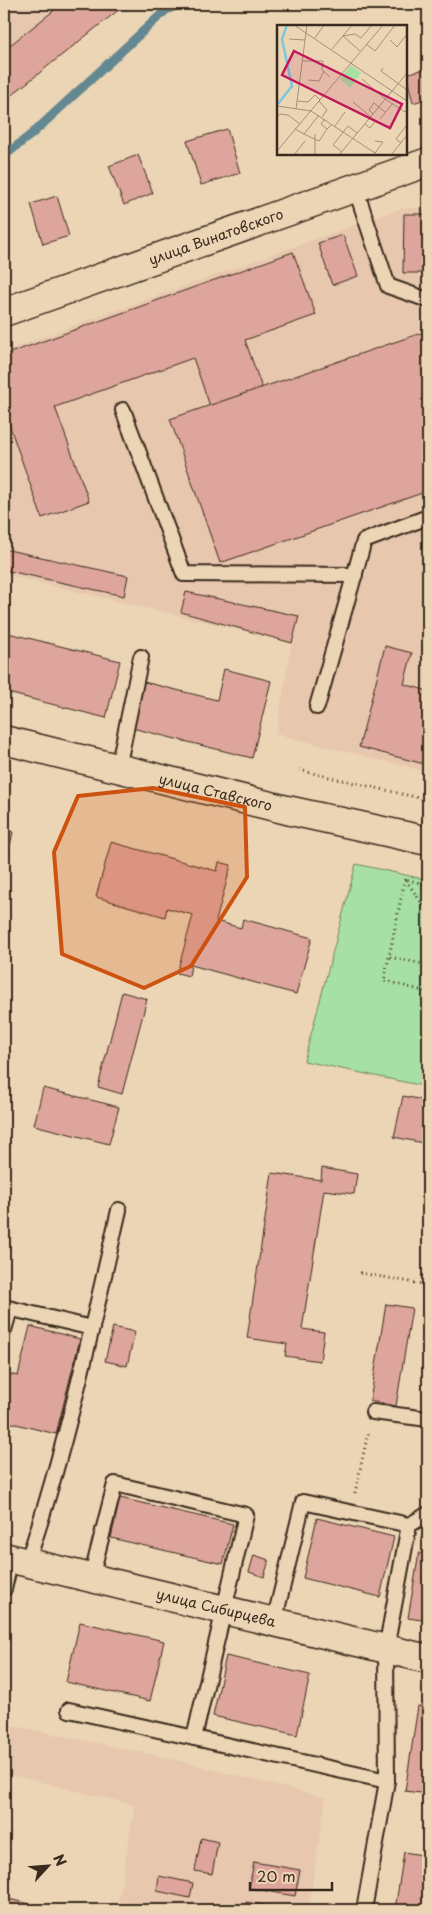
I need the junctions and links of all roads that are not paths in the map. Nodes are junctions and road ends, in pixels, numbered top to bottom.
1 (428, 162) edge
2 (355, 187) junction
3 (428, 300) edge
4 (4, 312) edge
5 (123, 410) dead end
6 (428, 517) edge
7 (354, 575) junction
8 (141, 657) dead end
9 (317, 707) dead end
10 (4, 740) edge
11 (118, 768) junction
12 (428, 841) edge
13 (119, 1210) dead end
14 (7, 1309) edge
15 (92, 1328) junction
16 (4, 1330) edge
17 (373, 1412) road end
18 (428, 1419) edge
19 (428, 1514) edge
20 (408, 1526) junction
21 (14, 1560) edge
22 (91, 1578) junction
23 (4, 1589) edge
24 (224, 1610) junction
25 (274, 1622) junction
26 (386, 1649) junction
27 (428, 1659) edge
28 (69, 1710) dead end
29 (194, 1738) junction
30 (387, 1781) junction
31 (364, 1910) edge

1 - 2 street, улица Винатовского
2 - 3 lane
2 - 4 street, улица Винатовского
5 - 7 lane
6 - 7 lane
7 - 9 lane
8 - 11 lane
10 - 11 street, улица Ставского
11 - 12 street, улица Ставского
13 - 15 lane
14 - 15 lane
14 - 16 lane
15 - 21 lane
17 - 18 lane
19 - 20 lane
20 - 25 lane
20 - 26 lane
21 - 22 street, улица Сибирцева
21 - 23 lane
22 - 24 street, улица Сибирцева
22 - 24 lane
24 - 25 street, улица Сибирцева
24 - 29 lane
25 - 26 street, улица Сибирцева
26 - 27 street, улица Сибирцева
26 - 30 lane
28 - 29 lane
29 - 30 lane
30 - 31 lane

